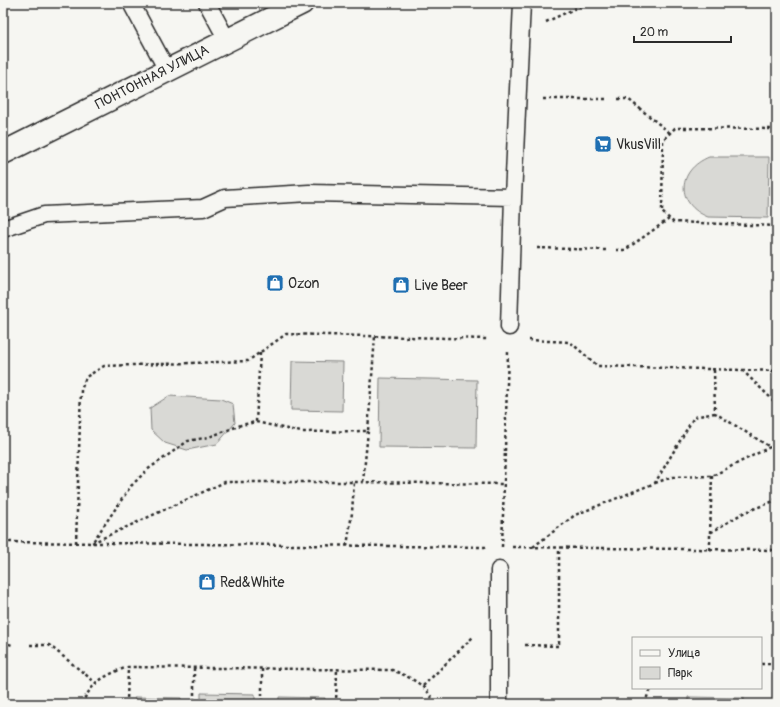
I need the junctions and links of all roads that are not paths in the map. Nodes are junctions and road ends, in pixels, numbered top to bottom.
1 (131, 3) edge
2 (207, 3) edge
3 (302, 3) edge
4 (522, 3) edge
5 (226, 40) junction
6 (167, 70) junction
7 (3, 153) edge
8 (513, 197) junction
9 (3, 230) edge
10 (509, 333) road end
11 (499, 570) dead end
12 (499, 704) edge

1 - 6 lane
2 - 5 lane
3 - 5 street, ПОНТОННАЯ УЛИЦА
4 - 8 lane
5 - 6 street, ПОНТОННАЯ УЛИЦА
6 - 7 street, ПОНТОННАЯ УЛИЦА
8 - 9 lane
8 - 10 lane
11 - 12 lane

